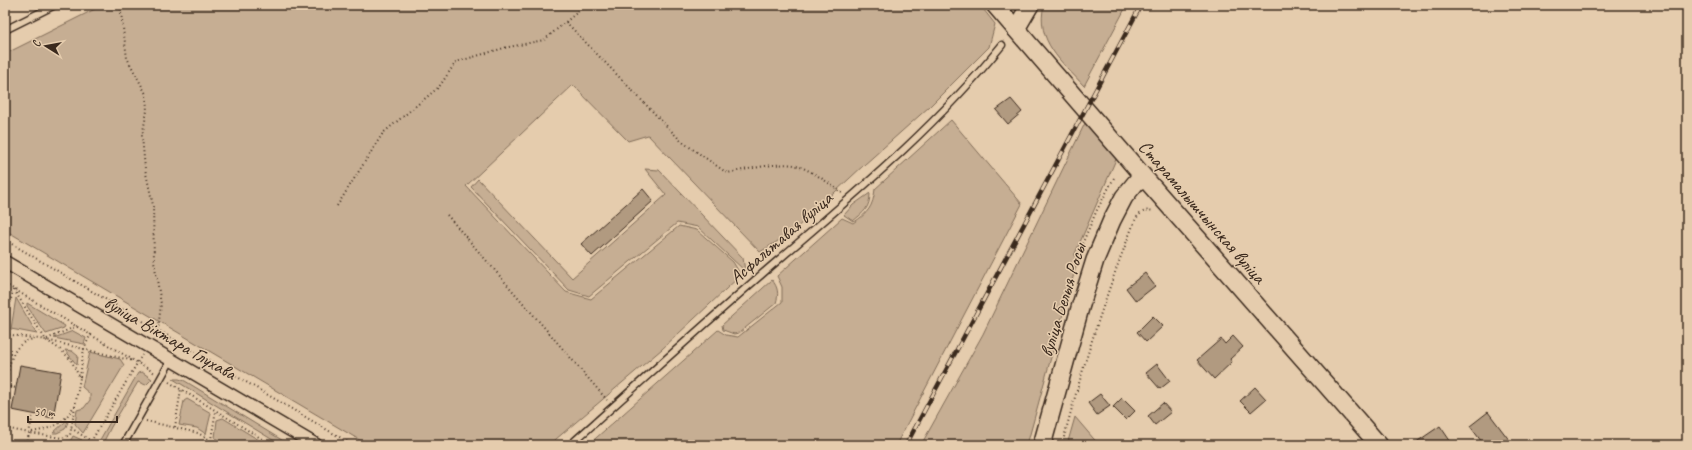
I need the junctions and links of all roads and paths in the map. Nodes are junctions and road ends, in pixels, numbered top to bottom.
1 (55, 5) edge
2 (120, 5) edge
3 (586, 5) edge
4 (996, 5) edge
5 (1030, 5) edge
6 (566, 22) junction
7 (1016, 29) junction
8 (5, 30) edge
9 (1002, 45) dead end
10 (1142, 175) junction
11 (1115, 176) dead end
12 (849, 199) junction
13 (337, 206) dead end
14 (1156, 212) dead end
15 (447, 215) dead end
16 (5, 240) edge
17 (1079, 251) dead end
18 (5, 262) edge
19 (5, 284) edge
20 (14, 290) junction
21 (5, 326) edge
22 (77, 326) junction
23 (158, 330) junction
24 (5, 334) edge
25 (91, 334) junction
26 (37, 338) junction
27 (46, 340) junction
28 (84, 348) junction
29 (171, 360) junction
30 (138, 362) junction
31 (162, 377) junction
32 (80, 378) junction
33 (5, 386) edge
34 (16, 388) dead end
35 (181, 389) junction
36 (5, 390) edge
37 (75, 405) junction
38 (613, 407) junction
39 (216, 410) junction
40 (33, 414) dead end
41 (145, 421) dead end
42 (5, 422) edge
43 (175, 427) junction
44 (6, 428) edge
45 (71, 428) junction
46 (29, 433) junction
47 (211, 440) junction
48 (91, 441) junction
49 (5, 443) edge
50 (27, 445) edge
51 (89, 445) edge
52 (123, 445) edge
53 (210, 445) edge
54 (219, 445) edge
55 (272, 445) edge
56 (316, 445) edge
57 (353, 445) edge
58 (570, 445) edge
59 (1042, 445) edge
60 (1062, 445) edge
61 (1380, 445) edge

1 - 8 lane
2 - 23 path
3 - 6 path
4 - 7 main road, Старамалышчынская вуліца
5 - 7 main road
6 - 12 path
6 - 13 path
7 - 10 main road, Старамалышчынская вуліца
9 - 12 lane, Асфальтавая вуліца
10 - 59 main road, вуліца Белыя Росы
10 - 61 main road, Старамалышчынская вуліца
11 - 17 path
12 - 38 lane, Асфальтавая вуліца
14 - 60 path
15 - 38 path
16 - 23 path
18 - 29 street, вуліца Віктара Глухава
19 - 20 path
20 - 21 path
20 - 22 path
20 - 27 path
22 - 25 path
22 - 27 path
23 - 57 path
24 - 26 path
25 - 28 path
25 - 30 path
26 - 27 path
26 - 33 path
27 - 28 path
27 - 32 path
28 - 30 path
28 - 32 path
29 - 31 lane
29 - 56 street, вуліца Віктара Глухава
30 - 31 path
30 - 48 path
31 - 35 path
31 - 52 lane
32 - 37 path
33 - 34 path
33 - 36 path
35 - 39 path
35 - 43 path
37 - 45 path
37 - 46 path
38 - 58 lane, Асфальтавая вуліца
39 - 47 path
39 - 55 path
40 - 46 path
41 - 43 path
42 - 44 path
43 - 47 path
44 - 46 path
44 - 49 path
45 - 46 path
45 - 48 path
46 - 50 path
47 - 53 path
47 - 54 path
48 - 51 path

